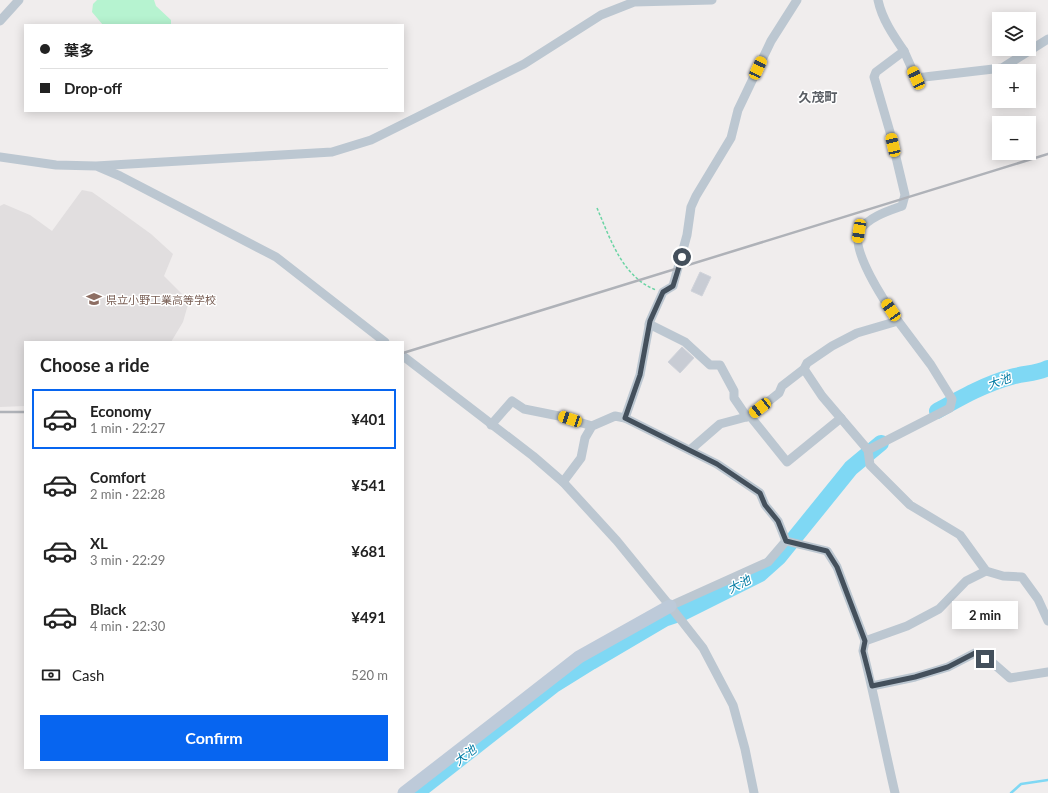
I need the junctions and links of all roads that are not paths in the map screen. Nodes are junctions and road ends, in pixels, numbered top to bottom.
1 (20, 0) edge
2 (712, 0) edge
3 (797, 0) edge
4 (878, 0) edge
5 (0, 21) edge
6 (1048, 38) edge
7 (904, 51) junction
8 (0, 157) edge
9 (96, 166) junction
10 (898, 321) junction
11 (649, 324) junction
12 (384, 341) edge
13 (404, 357) edge
14 (804, 369) junction
15 (748, 416) junction
16 (625, 418) junction
17 (841, 418) junction
18 (491, 425) junction
19 (592, 426) junction
20 (690, 450) junction
21 (868, 450) junction
22 (564, 482) junction
23 (786, 541) junction
24 (986, 571) junction
25 (670, 606) junction
26 (1048, 621) edge
27 (865, 641) junction
28 (1048, 672) edge
29 (872, 686) junction
30 (404, 793) edge
31 (754, 793) edge
32 (895, 793) edge

1 - 5 street
2 - 9 street
3 - 11 street
4 - 7 street
6 - 7 street
7 - 10 street
8 - 9 street
9 - 12 street
10 - 14 street
10 - 21 street
11 - 15 street
11 - 16 street
13 - 18 street
14 - 15 street
14 - 17 street
15 - 17 street
15 - 20 street
16 - 19 street
16 - 20 street
17 - 21 street
18 - 19 street
18 - 22 street
19 - 22 street
20 - 23 street
21 - 24 street
22 - 25 street
23 - 25 street
23 - 27 street
24 - 26 street
24 - 27 street
25 - 30 street
25 - 31 street
27 - 29 street
28 - 29 street
29 - 32 street

